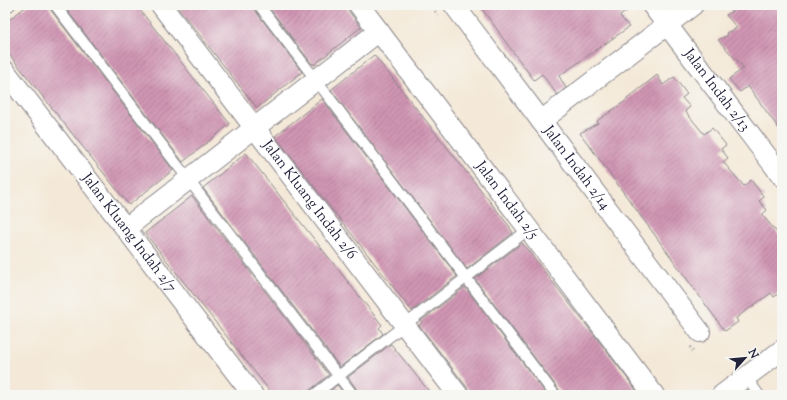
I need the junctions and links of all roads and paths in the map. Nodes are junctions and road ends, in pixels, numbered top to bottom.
1 (10, 5) edge
2 (55, 5) edge
3 (161, 5) edge
4 (259, 5) edge
5 (360, 5) edge
6 (454, 5) edge
7 (652, 5) edge
8 (693, 5) edge
9 (5, 9) edge
10 (667, 25) junction
11 (379, 31) junction
12 (5, 71) edge
13 (316, 80) junction
14 (541, 121) junction
15 (255, 128) junction
16 (782, 176) edge
17 (188, 180) junction
18 (126, 228) junction
19 (529, 229) junction
20 (465, 278) junction
21 (404, 325) junction
22 (700, 332) dead end
23 (782, 350) edge
24 (338, 376) junction
25 (746, 377) junction
26 (253, 395) edge
27 (314, 395) edge
28 (352, 395) edge
29 (458, 395) edge
30 (555, 395) edge
31 (654, 395) edge
32 (722, 395) edge
33 (759, 395) edge

1 - 9 lane
2 - 17 lane
3 - 15 street, Jalan Kluang Indah 2/6
4 - 13 lane
5 - 11 street, Jalan Indah 2/5
6 - 14 street, Jalan Indah 2/14
7 - 10 street, Jalan Indah 2/13
8 - 10 street
10 - 14 street
10 - 16 street, Jalan Indah 2/13
11 - 13 street
11 - 19 street, Jalan Indah 2/5
12 - 18 street, Jalan Kluang Indah 2/7
13 - 15 street
13 - 20 lane
14 - 22 street, Jalan Indah 2/14
15 - 17 street
15 - 21 street, Jalan Kluang Indah 2/6
17 - 18 street
17 - 24 lane
18 - 26 street, Jalan Kluang Indah 2/7
19 - 20 lane
19 - 31 street, Jalan Indah 2/5
20 - 21 lane
20 - 30 lane
21 - 24 lane
21 - 29 street, Jalan Kluang Indah 2/6
23 - 25 street
24 - 27 lane
24 - 28 lane
25 - 32 street
25 - 33 lane

